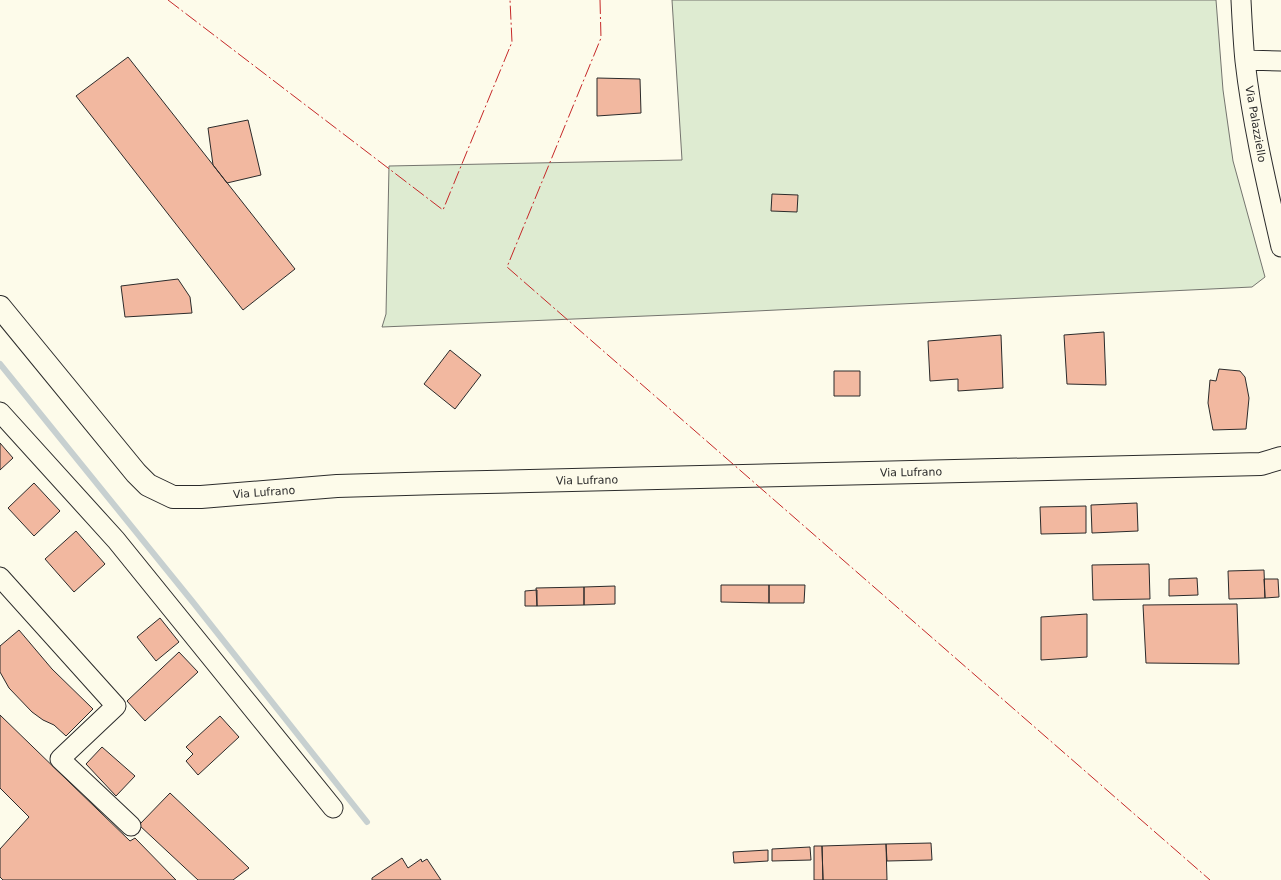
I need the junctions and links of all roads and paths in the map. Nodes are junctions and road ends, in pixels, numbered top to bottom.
1 (1241, 0) edge
2 (1245, 60) junction
3 (1281, 61) edge
4 (1281, 247) edge
5 (0, 307) edge
6 (0, 412) edge
7 (1271, 461) edge
8 (1281, 477) edge
9 (0, 577) edge
10 (333, 808) dead end
11 (131, 826) dead end

1 - 2 street, Via Palazziello
2 - 3 street
2 - 4 street, Via Palazziello
5 - 7 street, Via Lufrano
6 - 10 street
7 - 8 street, Via Lufrano
9 - 11 street

